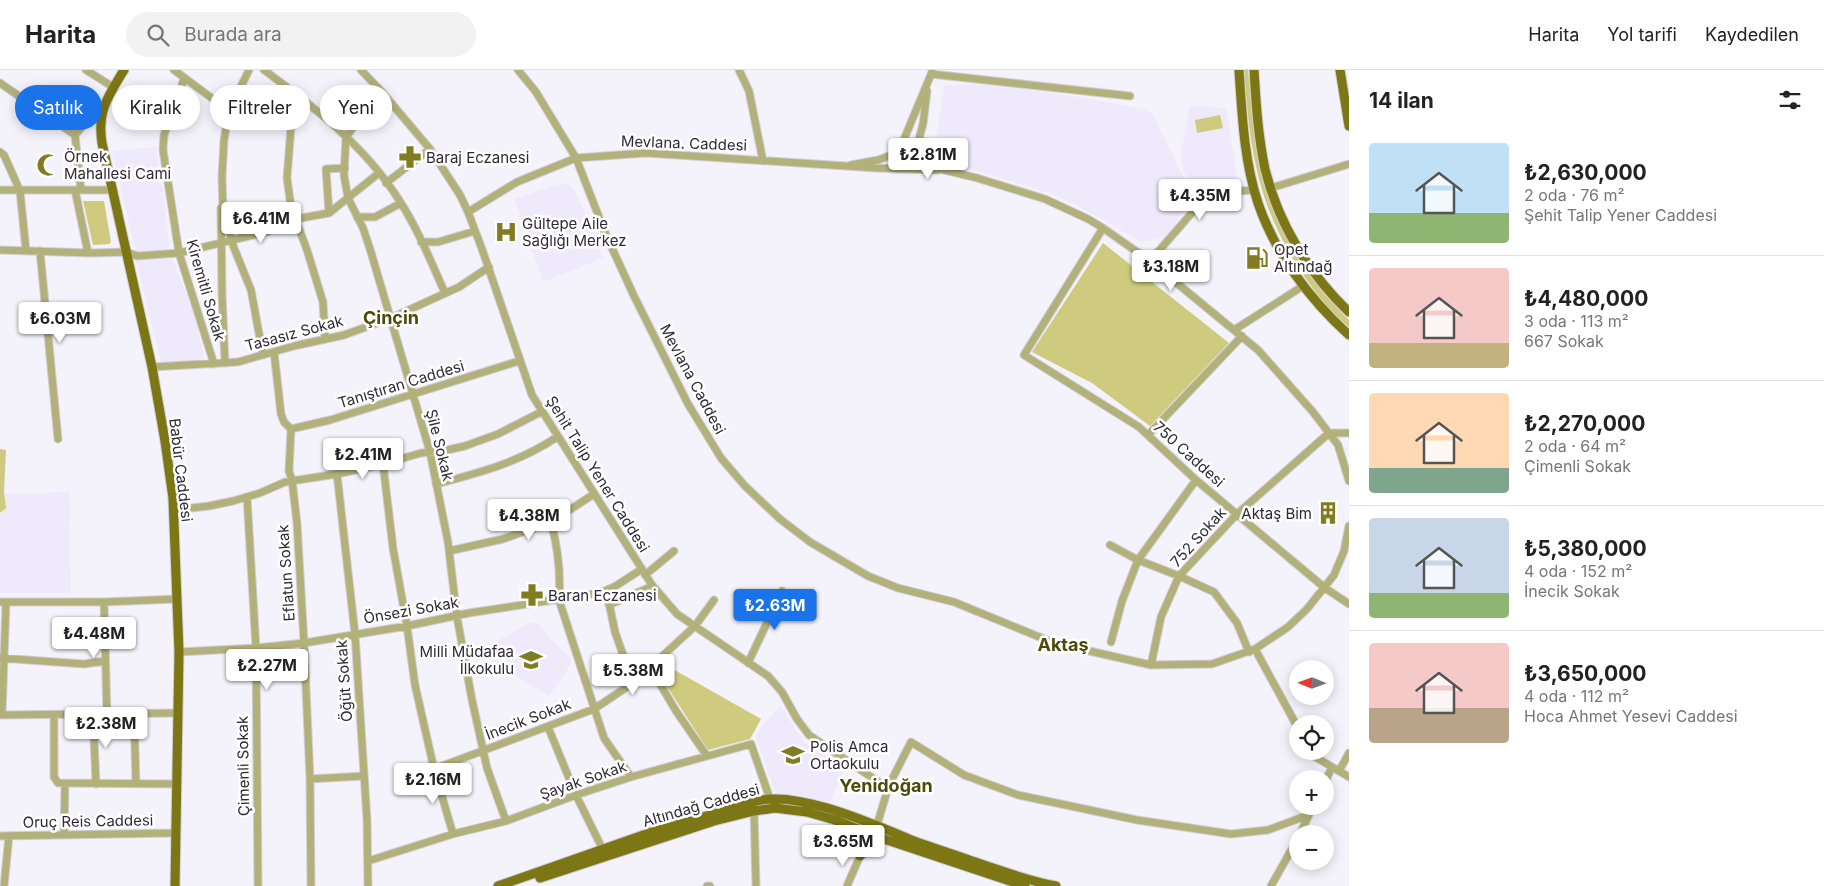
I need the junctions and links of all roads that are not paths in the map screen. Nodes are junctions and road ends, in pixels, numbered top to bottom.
1 (86, 70) edge
2 (124, 70) edge
3 (174, 70) edge
4 (249, 70) edge
5 (264, 70) edge
6 (361, 70) edge
7 (518, 70) edge
8 (738, 70) edge
9 (1239, 70) edge
10 (1254, 70) edge
11 (1340, 70) edge
12 (932, 72) edge
13 (184, 79) junction
14 (0, 83) edge
15 (928, 83) junction
16 (114, 85) edge
17 (242, 85) edge
18 (284, 85) edge
19 (375, 85) edge
20 (112, 86) edge
21 (112, 89) edge
22 (1130, 96) dead end
23 (210, 97) edge
24 (1347, 99) edge
25 (392, 104) edge
26 (105, 105) junction
27 (310, 105) edge
28 (1349, 126) edge
29 (226, 130) edge
30 (291, 130) edge
31 (351, 130) edge
32 (75, 135) junction
33 (346, 137) junction
34 (430, 149) junction
35 (0, 152) edge
36 (898, 154) junction
37 (914, 157) junction
38 (576, 158) junction
39 (763, 161) junction
40 (1349, 164) edge
41 (851, 166) junction
42 (345, 168) junction
43 (892, 168) junction
44 (913, 168) junction
45 (944, 170) junction
46 (378, 173) junction
47 (386, 183) junction
48 (1271, 188) junction
49 (0, 190) edge
50 (78, 190) junction
51 (113, 190) junction
52 (1255, 190) junction
53 (20, 191) junction
54 (222, 197) junction
55 (348, 198) junction
56 (401, 203) junction
57 (468, 212) junction
58 (328, 213) junction
59 (357, 217) junction
60 (296, 219) junction
61 (1104, 228) junction
62 (475, 231) junction
63 (232, 241) junction
64 (421, 242) junction
65 (220, 243) junction
66 (0, 250) edge
67 (26, 251) junction
68 (40, 252) junction
69 (127, 252) junction
70 (88, 253) junction
71 (179, 253) junction
72 (1150, 261) junction
73 (489, 267) junction
74 (1304, 286) junction
75 (445, 293) junction
76 (1349, 312) edge
77 (390, 318) junction
78 (1234, 330) junction
79 (1349, 335) edge
80 (1242, 336) junction
81 (325, 339) junction
82 (274, 352) junction
83 (263, 355) junction
84 (519, 361) junction
85 (226, 363) junction
86 (214, 364) junction
87 (152, 368) junction
88 (413, 394) junction
89 (541, 412) junction
90 (291, 429) junction
91 (1329, 432) junction
92 (1349, 433) edge
93 (1148, 435) junction
94 (557, 437) junction
95 (58, 439) dead end
96 (430, 452) junction
97 (382, 464) junction
98 (337, 474) junction
99 (292, 480) junction
100 (1196, 480) junction
101 (1349, 481) edge
102 (436, 484) junction
103 (594, 494) junction
104 (247, 497) junction
105 (174, 510) junction
106 (1237, 514) junction
107 (551, 522) junction
108 (1349, 526) edge
109 (1110, 545) dead end
110 (674, 550) dead end
111 (449, 551) junction
112 (1138, 560) junction
113 (644, 572) junction
114 (1180, 576) junction
115 (653, 586) junction
116 (1325, 588) junction
117 (782, 591) dead end
118 (604, 592) junction
119 (178, 599) junction
120 (559, 600) junction
121 (714, 600) dead end
122 (3, 602) edge
123 (104, 602) junction
124 (1349, 604) edge
125 (609, 605) junction
126 (457, 617) junction
127 (408, 626) junction
128 (695, 626) junction
129 (355, 634) junction
130 (1111, 642) dead end
131 (304, 643) junction
132 (256, 648) junction
133 (1252, 651) junction
134 (178, 652) junction
135 (2, 658) edge
136 (105, 661) junction
137 (748, 663) junction
138 (1151, 665) junction
139 (650, 667) junction
140 (633, 683) junction
141 (594, 709) junction
142 (178, 712) junction
143 (134, 714) junction
144 (1, 715) edge
145 (54, 715) junction
146 (94, 715) junction
147 (107, 715) junction
148 (1290, 715) edge
149 (548, 727) junction
150 (483, 752) junction
151 (1349, 753) edge
152 (707, 756) junction
153 (1321, 760) edge
154 (434, 769) junction
155 (1336, 769) junction
156 (1334, 771) edge
157 (364, 776) junction
158 (632, 777) junction
159 (1349, 777) edge
160 (310, 779) junction
161 (64, 784) junction
162 (96, 784) junction
163 (136, 784) junction
164 (178, 784) junction
165 (886, 792) junction
166 (576, 795) junction
167 (770, 799) junction
168 (754, 811) junction
169 (1303, 817) dead end
170 (506, 821) junction
171 (877, 825) junction
172 (867, 832) junction
173 (176, 833) junction
174 (453, 834) junction
175 (64, 835) junction
176 (0, 836) edge
177 (9, 836) junction
178 (878, 837) junction
179 (603, 850) junction
180 (1289, 855) edge
181 (860, 856) junction
182 (368, 861) junction
183 (4, 886) edge
184 (175, 886) edge
185 (258, 886) edge
186 (311, 886) edge
187 (368, 886) edge
188 (498, 886) edge
189 (514, 886) edge
190 (756, 886) edge
191 (847, 886) edge
192 (1025, 886) edge
193 (1056, 886) edge
194 (1272, 886) edge

1 - 20 street
2 - 16 main road, Babür Caddesi
3 - 13 street
4 - 17 street
5 - 18 street
6 - 19 street, Şehit Talip Yener Caddesi
7 - 38 street, Mevlana Caddesi
8 - 39 street
9 - 52 main road
10 - 48 main road
11 - 24 main road
12 - 15 street
12 - 22 street
13 - 23 street
13 - 71 street, Kiremitli Sokak
14 - 32 street
15 - 36 street
15 - 37 street
21 - 26 main road, Babür Caddesi
24 - 28 main road
25 - 34 street, Şehit Talip Yener Caddesi
26 - 32 street
26 - 51 main road, Babür Caddesi
27 - 33 street
29 - 54 street
30 - 60 street
31 - 33 street
32 - 50 street
33 - 42 street, Şile Sokak
33 - 46 street
34 - 47 street
34 - 57 street, Şehit Talip Yener Caddesi
35 - 53 street
36 - 37 street, Mevlana. Caddesi
36 - 41 street, Mevlana. Caddesi
36 - 43 street
37 - 44 street
37 - 45 street, Mevlana. Caddesi
38 - 39 street, Mevlana. Caddesi
38 - 57 street, Mevlana. Caddesi
38 - 138 street, Mevlana Caddesi
39 - 41 street, Mevlana. Caddesi
40 - 48 street
41 - 43 street, Mevlana. Caddesi
42 - 55 street, Şile Sokak
42 - 58 street
43 - 44 street, Mevlana. Caddesi
44 - 45 street, Mevlana. Caddesi
45 - 61 street, Mevlana. Caddesi
46 - 47 street
46 - 55 street
47 - 56 street
48 - 76 main road
49 - 53 street
50 - 51 street
50 - 53 street
50 - 70 street
51 - 69 main road, Babür Caddesi
52 - 72 street
52 - 74 main road
53 - 67 street
54 - 63 street
54 - 65 street
55 - 58 street
55 - 59 street, Şile Sokak
56 - 59 street
56 - 64 street
57 - 62 street, Şehit Talip Yener Caddesi
58 - 60 street
59 - 77 street, Şile Sokak
60 - 63 street
60 - 81 street
61 - 72 street, Mevlana. Caddesi
61 - 93 street, 750 Caddesi
62 - 64 street
62 - 73 street, Şehit Talip Yener Caddesi
63 - 65 street
63 - 83 street
64 - 75 street
65 - 71 street
65 - 85 street
66 - 67 street
67 - 68 street
68 - 70 street
68 - 95 street
69 - 70 street
69 - 71 street
69 - 87 main road, Babür Caddesi
71 - 86 street, Kiremitli Sokak
72 - 78 street, Mevlana. Caddesi
73 - 75 street, Tasasız Sokak
73 - 84 street, Şehit Talip Yener Caddesi
74 - 78 street
74 - 79 main road
75 - 77 street, Tasasız Sokak
77 - 81 street, Tasasız Sokak
77 - 88 street, Şile Sokak
78 - 80 street, Mevlana. Caddesi
80 - 91 street, Mevlana. Caddesi
80 - 93 street
81 - 82 street, Tasasız Sokak
82 - 83 street, Tasasız Sokak
82 - 90 street
83 - 85 street, Tasasız Sokak
84 - 88 street, Tanıştıran Caddesi
84 - 89 street, Şehit Talip Yener Caddesi
85 - 86 street, Tasasız Sokak
86 - 87 street, Tasasız Sokak
87 - 105 main road, Babür Caddesi
88 - 90 street, Tanıştıran Caddesi
88 - 96 street, Şile Sokak
89 - 94 street, Şehit Talip Yener Caddesi
89 - 96 street
90 - 99 street, Eflatun Sokak
91 - 92 street
91 - 101 street, Mevlana. Caddesi
91 - 106 street, 752 Sokak
93 - 100 street, 750 Caddesi
94 - 102 street
94 - 103 street, Şehit Talip Yener Caddesi
96 - 97 street
96 - 102 street, Şile Sokak
97 - 98 street
97 - 127 street
98 - 99 street
98 - 129 street, Öğüt Sokak
99 - 104 street
99 - 131 street, Eflatun Sokak
100 - 106 street, 750 Caddesi
100 - 112 street
102 - 111 street, Şile Sokak
103 - 107 street
103 - 113 street, Şehit Talip Yener Caddesi
104 - 105 street
104 - 132 street, Çimenli Sokak
105 - 119 main road, Babür Caddesi
106 - 114 street, 752 Sokak
106 - 116 street, 750 Caddesi
107 - 111 street
107 - 120 street
108 - 116 street
109 - 112 street
110 - 113 street, Önsezi Sokak
111 - 126 street, Şile Sokak
112 - 114 street
112 - 130 street
113 - 115 street, Şehit Talip Yener Caddesi
113 - 118 street, Önsezi Sokak
114 - 133 street
114 - 138 street, 752 Sokak
115 - 125 street
115 - 128 street, Şehit Talip Yener Caddesi
116 - 124 street, 750 Caddesi
116 - 133 street
117 - 137 street
118 - 120 street, Önsezi Sokak
118 - 125 street
119 - 123 street
119 - 134 main road, Babür Caddesi
120 - 126 street, Önsezi Sokak
120 - 141 street
121 - 128 street, İnecik Sokak
122 - 123 street
122 - 135 street
123 - 136 street
125 - 140 street
126 - 127 street, Önsezi Sokak
126 - 150 street, Şile Sokak
127 - 129 street, Önsezi Sokak
127 - 154 street
128 - 137 street, Şehit Talip Yener Caddesi
128 - 139 street, İnecik Sokak
129 - 131 street, Önsezi Sokak
129 - 157 street, Öğüt Sokak
131 - 132 street, Önsezi Sokak
131 - 160 street, Eflatun Sokak
132 - 134 street, Önsezi Sokak
132 - 185 street, Çimenli Sokak
133 - 138 street, Mevlana Caddesi
133 - 148 street
134 - 142 main road, Babür Caddesi
135 - 136 street
135 - 144 street
136 - 147 street
137 - 165 street, Şehit Talip Yener Caddesi
139 - 140 street, İnecik Sokak
139 - 152 street
140 - 141 street, İnecik Sokak
141 - 149 street, İnecik Sokak
141 - 158 street
142 - 143 street
142 - 164 main road, Babür Caddesi
143 - 147 street
143 - 163 street
144 - 145 street
145 - 146 street
145 - 161 street
146 - 147 street
146 - 162 street
149 - 150 street, İnecik Sokak
149 - 166 street
150 - 154 street, İnecik Sokak
150 - 170 street, Şile Sokak
151 - 155 street
152 - 158 street, Şayak Sokak
152 - 167 street, Şayak Sokak
153 - 155 street
154 - 174 street
155 - 156 street
155 - 159 street
157 - 160 street
157 - 182 street, Öğüt Sokak
158 - 166 street, Şayak Sokak
160 - 186 street, Eflatun Sokak
161 - 162 street
161 - 175 street
162 - 163 street
163 - 164 street
164 - 173 main road, Babür Caddesi
165 - 169 street
165 - 171 street
166 - 170 street, Şayak Sokak
166 - 179 street
167 - 171 main road, Altındağ Caddesi
167 - 179 main road, Altındağ Caddesi
168 - 172 main road, Altındağ Caddesi
168 - 189 main road, Altındağ Caddesi
168 - 190 street
170 - 174 street, Şayak Sokak
171 - 172 main road
171 - 178 main road
171 - 193 main road, Altındağ Caddesi
172 - 178 main road, Altındağ Caddesi
172 - 181 main road
173 - 175 street, Oruç Reis Caddesi
173 - 184 main road, Babür Caddesi
174 - 182 street, Şayak Sokak
175 - 177 street, Oruç Reis Caddesi
176 - 177 street, Oruç Reis Caddesi
177 - 183 street
178 - 181 main road
178 - 192 main road, Altındağ Caddesi
179 - 188 main road, Altındağ Caddesi
180 - 194 street
181 - 191 street
182 - 187 street, Öğüt Sokak

